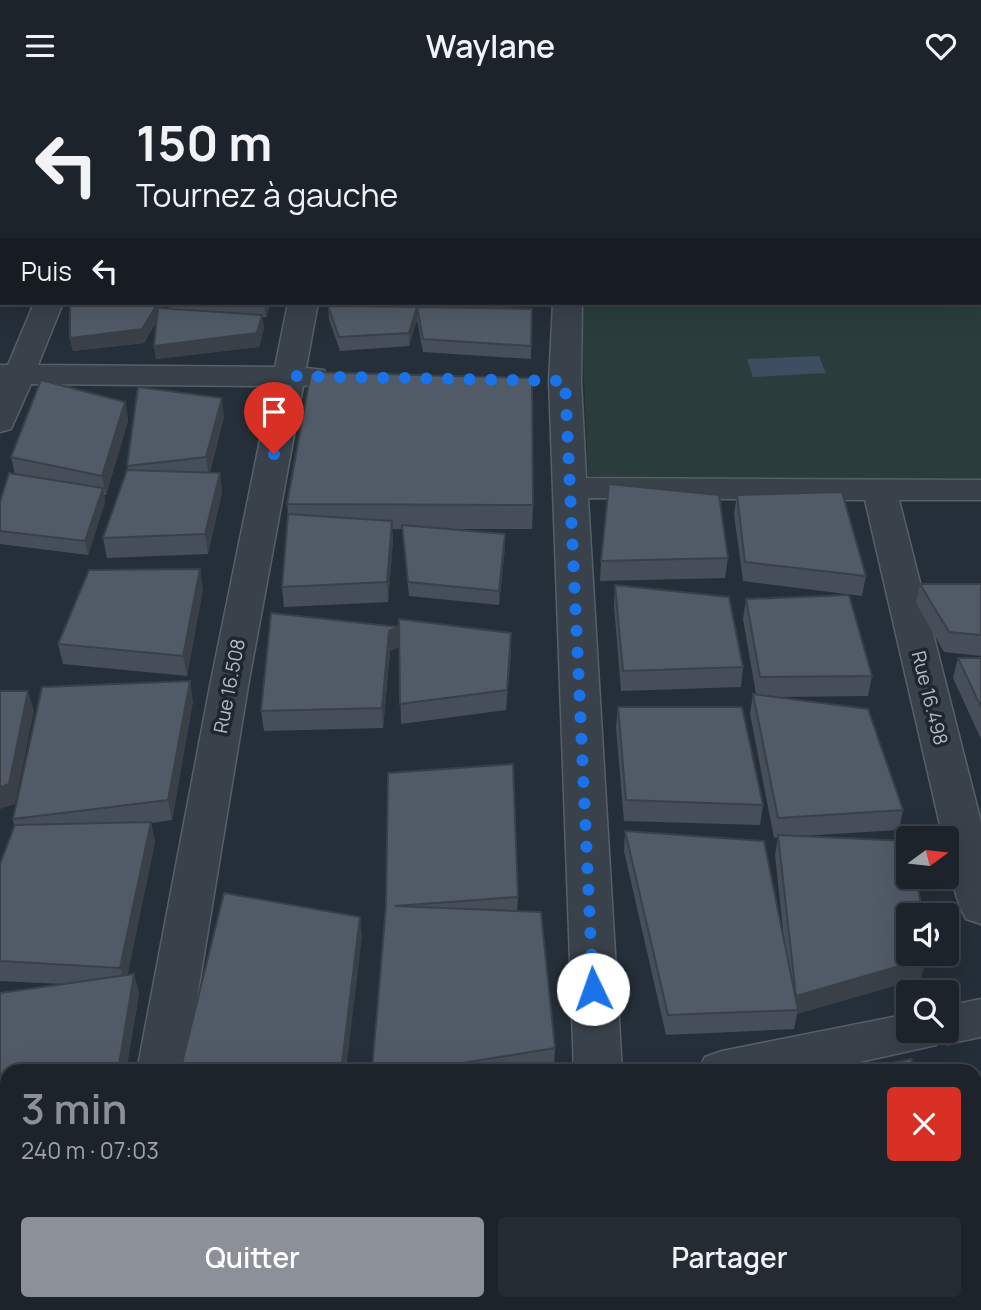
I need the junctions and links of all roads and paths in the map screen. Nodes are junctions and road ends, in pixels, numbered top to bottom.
1 (47, 305) edge
2 (303, 305) edge
3 (567, 305) edge
4 (9, 374) edge
5 (290, 376) junction
6 (345, 377) edge
7 (0, 422) edge
8 (571, 488) junction
9 (880, 490) junction
10 (981, 491) edge
11 (981, 907) edge
12 (981, 1018) edge
13 (959, 1023) edge
14 (896, 1036) edge
15 (161, 1064) edge
16 (598, 1064) edge
17 (757, 1064) edge

1 - 4 street
2 - 5 street, Rue 16.508
3 - 8 street
4 - 5 street
4 - 7 street
5 - 6 street
5 - 15 street, Rue 16.508
8 - 9 street
8 - 16 street
9 - 10 street
9 - 11 street, Rue 16.498
12 - 13 street
14 - 17 street

